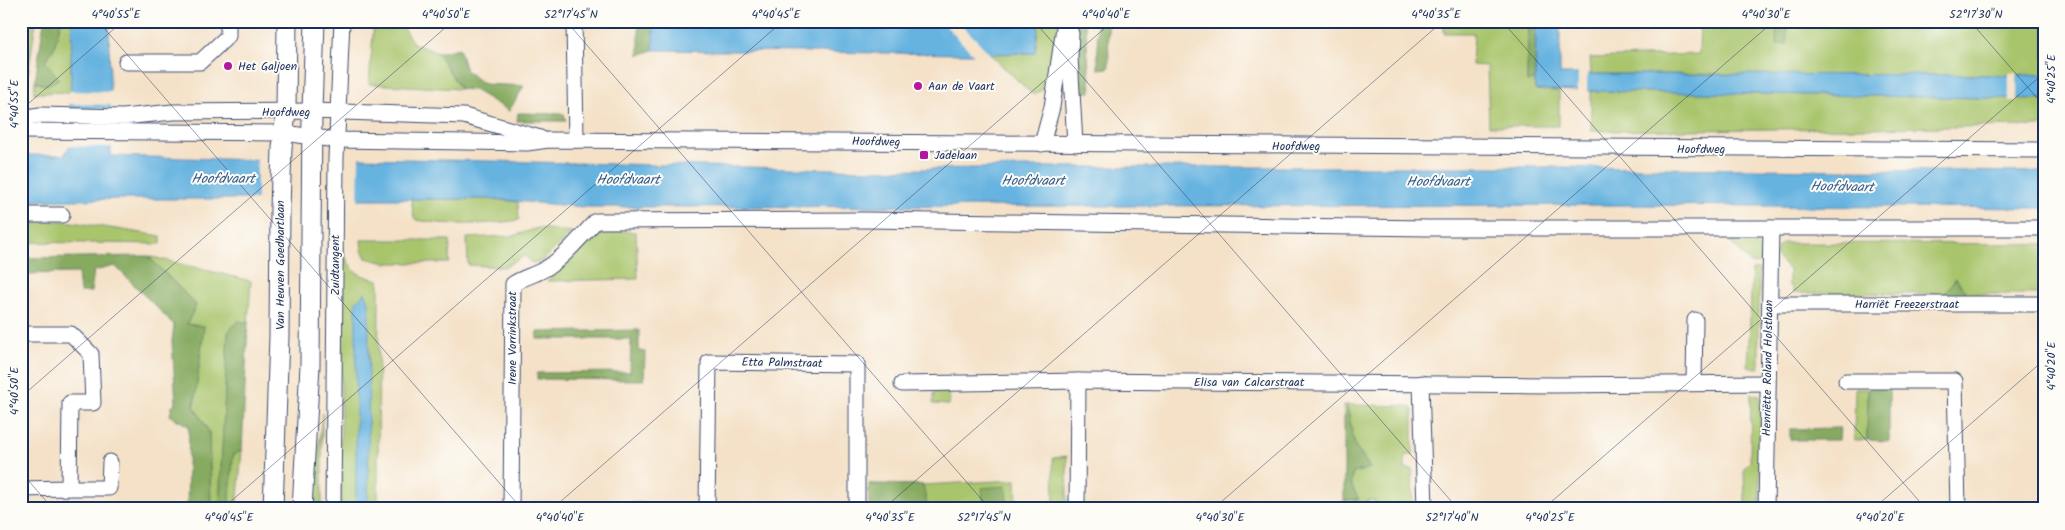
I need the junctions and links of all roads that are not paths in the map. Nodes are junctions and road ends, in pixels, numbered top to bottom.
1 (228, 21) edge
2 (287, 21) edge
3 (315, 21) edge
4 (342, 21) edge
5 (574, 21) edge
6 (1066, 21) edge
7 (1071, 21) edge
8 (126, 62) dead end
9 (312, 111) junction
10 (286, 112) junction
11 (337, 112) junction
12 (21, 118) edge
13 (21, 131) edge
14 (548, 140) junction
15 (576, 140) junction
16 (283, 141) junction
17 (312, 142) junction
18 (336, 144) junction
19 (1042, 144) junction
20 (1074, 144) junction
21 (2044, 150) edge
22 (21, 215) edge
23 (62, 215) dead end
24 (1771, 228) junction
25 (2044, 228) edge
26 (1770, 304) junction
27 (2044, 304) edge
28 (1695, 320) dead end
29 (21, 334) edge
30 (1078, 381) junction
31 (1846, 381) dead end
32 (1694, 383) junction
33 (1767, 383) junction
34 (902, 384) dead end
35 (1421, 384) junction
36 (110, 462) dead end
37 (69, 488) junction
38 (21, 489) edge
39 (511, 504) edge
40 (273, 509) edge
41 (302, 509) edge
42 (333, 509) edge
43 (707, 509) edge
44 (857, 509) edge
45 (1078, 509) edge
46 (1425, 509) edge
47 (1766, 509) edge
48 (1958, 509) edge

1 - 8 street
2 - 10 main road, Van Heuven Goedhartlaan
3 - 9 main road
4 - 11 street, Zuidtangent
5 - 15 street
6 - 19 street
7 - 20 street
9 - 10 street, Hoofdweg
9 - 11 street, Hoofdweg
9 - 17 main road
10 - 12 street, Hoofdweg
10 - 16 main road, Van Heuven Goedhartlaan
11 - 14 street, Hoofdweg
11 - 18 street, Zuidtangent
13 - 16 street, Hoofdweg
14 - 15 street, Hoofdweg
14 - 18 street, Hoofdweg
15 - 19 street, Hoofdweg
16 - 17 street, Hoofdweg
16 - 40 main road, Van Heuven Goedhartlaan
17 - 18 street, Hoofdweg
17 - 41 main road
18 - 42 street, Zuidtangent
19 - 20 street, Hoofdweg
20 - 21 street, Hoofdweg
22 - 23 street
24 - 25 street
24 - 26 street, Henriëtte Roland Holstlaan
24 - 39 street, Irene Vorrinkstraat
26 - 27 street, Harriët Freezerstraat
26 - 33 street, Henriëtte Roland Holstlaan
28 - 32 street
29 - 37 street
30 - 34 street, Elisa van Calcarstraat
30 - 35 street, Elisa van Calcarstraat
30 - 45 street
31 - 48 street
32 - 33 street, Elisa van Calcarstraat
32 - 35 street, Elisa van Calcarstraat
33 - 47 street, Henriëtte Roland Holstlaan
35 - 46 street
36 - 37 street
37 - 38 street
43 - 44 street, Etta Palmstraat

